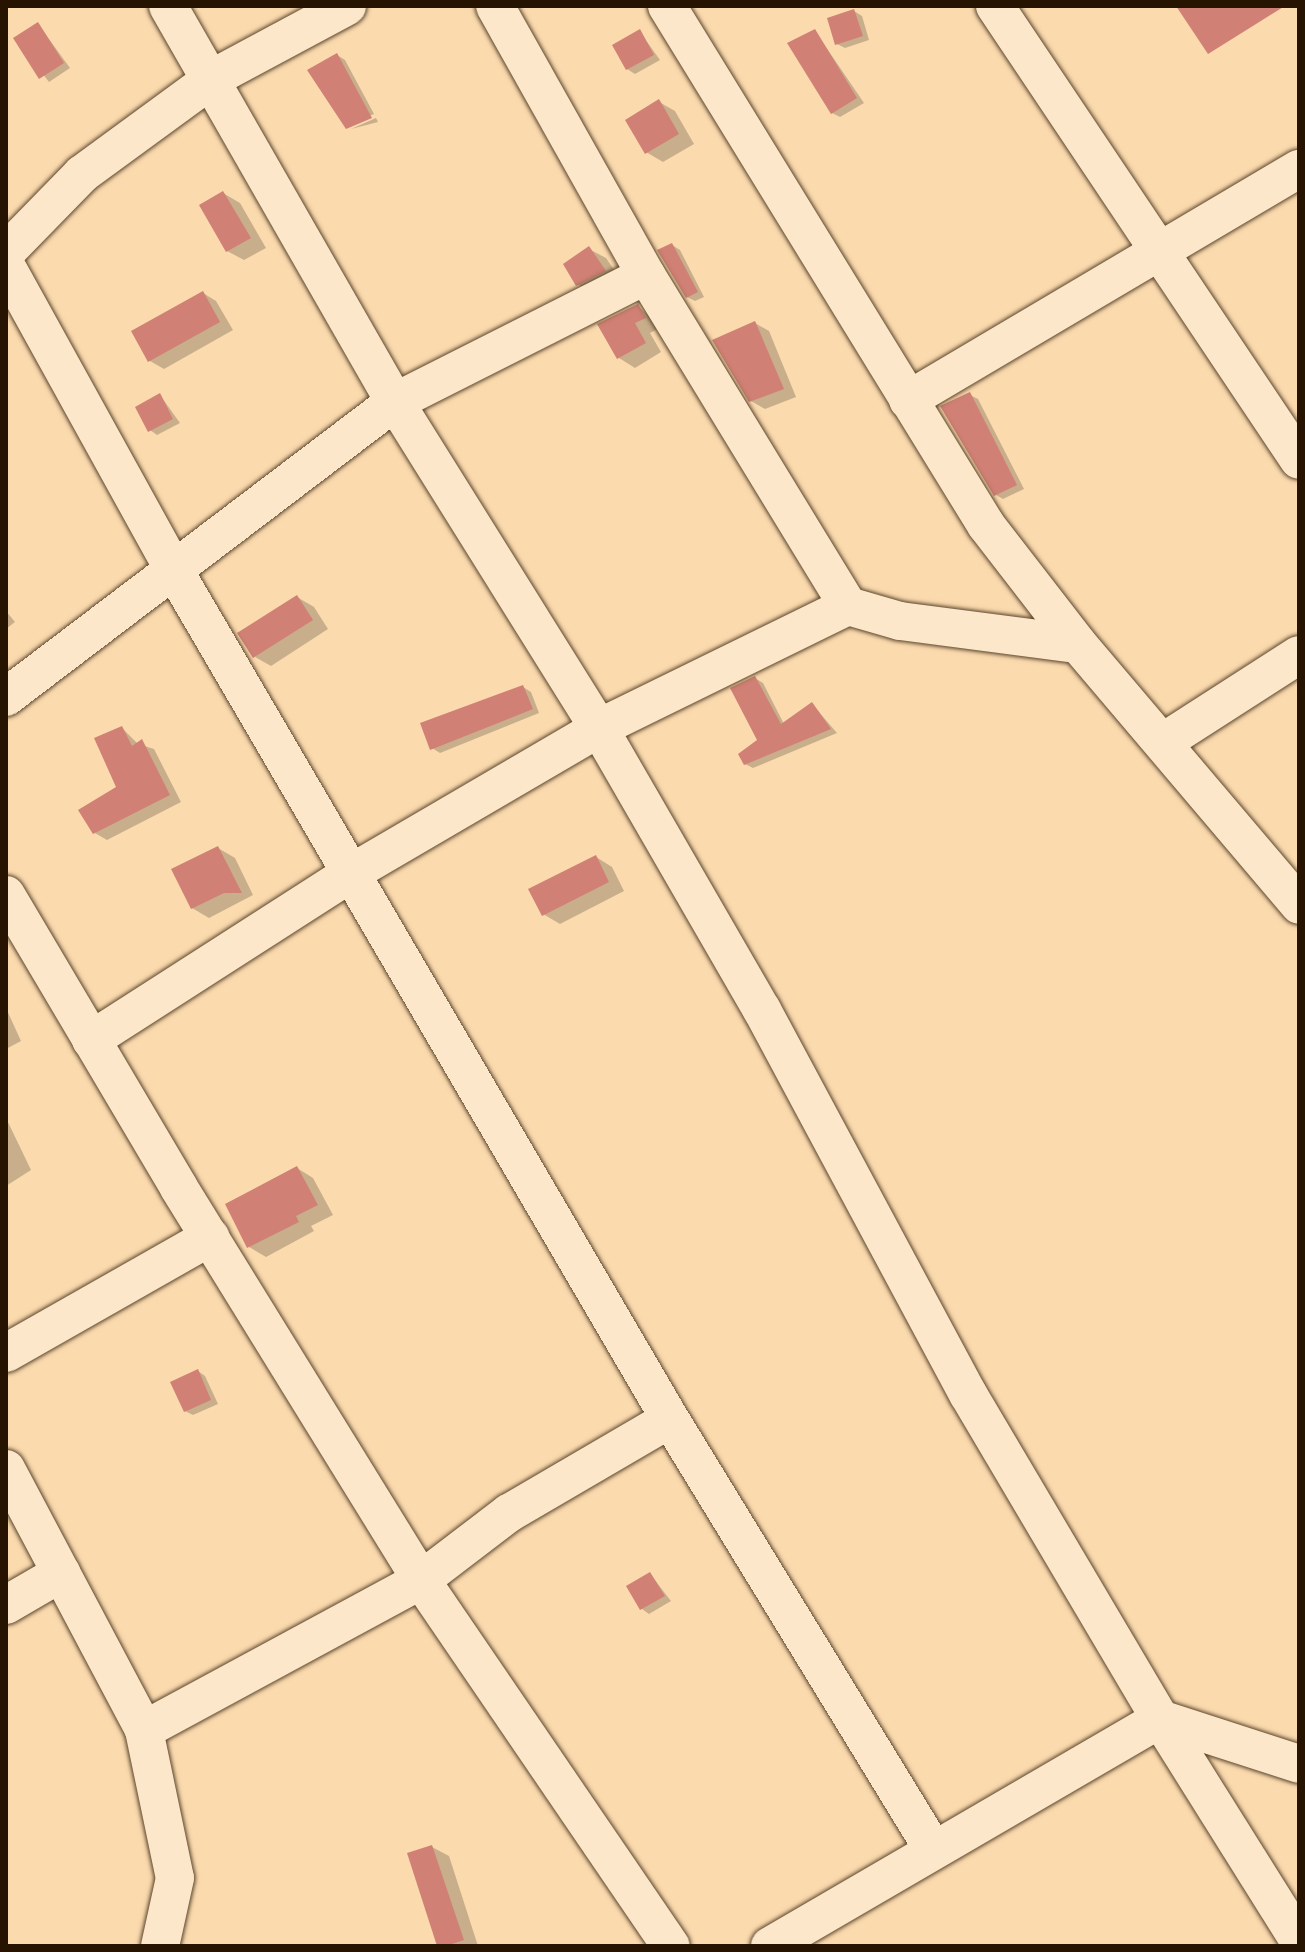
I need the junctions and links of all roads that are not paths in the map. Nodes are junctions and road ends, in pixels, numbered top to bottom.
1 (168, 6) edge
2 (347, 6) edge
3 (495, 6) edge
4 (667, 6) edge
5 (995, 6) edge
6 (213, 78) junction
7 (1299, 169) edge
8 (1162, 250) junction
9 (6, 252) edge
10 (6, 266) edge
11 (646, 275) junction
12 (908, 400) junction
13 (395, 402) junction
14 (1299, 460) edge
15 (175, 572) junction
16 (848, 606) junction
17 (1078, 644) junction
18 (1299, 655) edge
19 (6, 697) edge
20 (599, 728) junction
21 (1165, 741) junction
22 (353, 872) junction
23 (6, 895) edge
24 (1299, 905) edge
25 (91, 1040) junction
26 (210, 1237) junction
27 (6, 1353) edge
28 (670, 1419) junction
29 (6, 1469) edge
30 (61, 1573) junction
31 (421, 1580) junction
32 (6, 1605) edge
33 (1160, 1719) junction
34 (144, 1730) junction
35 (1299, 1764) edge
36 (933, 1849) junction
37 (1299, 1941) edge
38 (160, 1946) edge
39 (671, 1946) edge
40 (770, 1946) edge

1 - 6 street
2 - 6 street
3 - 11 street
4 - 12 street
5 - 8 street
6 - 9 street
6 - 13 street
7 - 8 street
8 - 12 street
8 - 14 street
10 - 15 street
11 - 13 street
11 - 16 street
12 - 17 street
13 - 15 street
13 - 20 street
15 - 19 street
15 - 22 street
16 - 17 street
16 - 20 street
17 - 21 street
18 - 21 street
20 - 22 street
20 - 33 street
21 - 24 street
22 - 25 street
22 - 28 street
23 - 25 street
25 - 26 street
26 - 27 street
26 - 31 street
28 - 31 street
28 - 36 street
29 - 30 street
30 - 32 street
30 - 34 street
31 - 34 street
31 - 39 street
33 - 35 street
33 - 36 street
33 - 37 street
34 - 38 street
36 - 40 street

